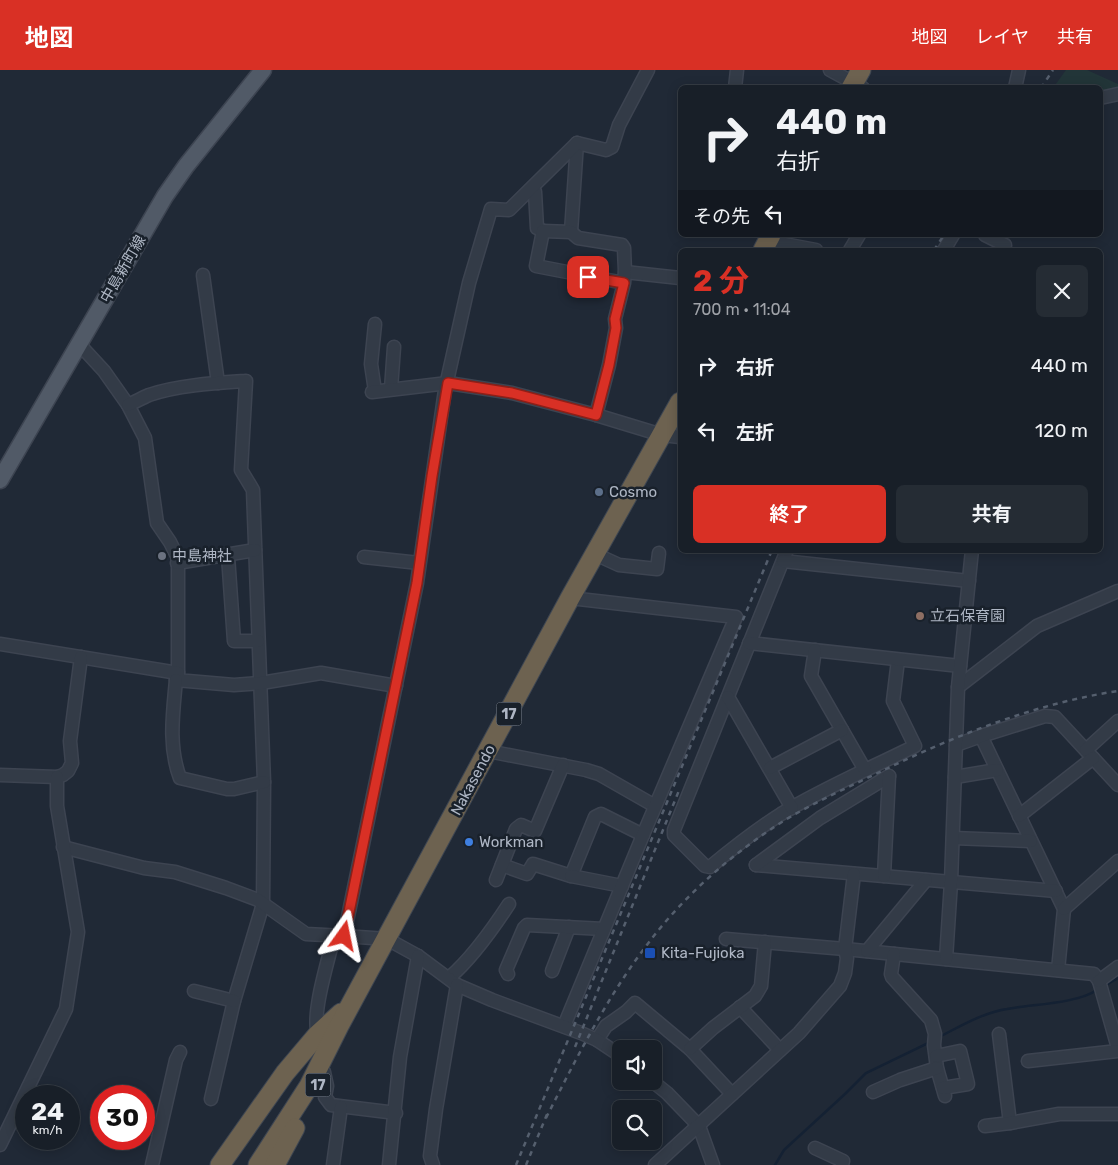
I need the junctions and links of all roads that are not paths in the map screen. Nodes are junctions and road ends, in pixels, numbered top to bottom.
1 (263, 70) edge
2 (648, 70) edge
3 (737, 70) edge
4 (830, 70) edge
5 (1019, 70) edge
6 (857, 82) edge
7 (735, 85) edge
8 (1015, 85) edge
9 (1118, 94) edge
10 (1103, 97) edge
11 (577, 143) junction
12 (530, 190) junction
13 (543, 231) junction
14 (571, 232) junction
15 (858, 237) edge
16 (952, 237) edge
17 (989, 237) edge
18 (768, 241) edge
19 (1005, 243) edge
20 (805, 248) edge
21 (851, 248) edge
22 (945, 248) edge
23 (203, 275) dead end
24 (624, 278) junction
25 (678, 278) edge
26 (375, 324) dead end
27 (80, 345) junction
28 (394, 348) dead end
29 (218, 383) junction
30 (448, 383) junction
31 (391, 389) junction
32 (128, 405) junction
33 (678, 410) edge
34 (596, 415) junction
35 (671, 436) edge
36 (0, 480) edge
37 (255, 550) junction
38 (659, 553) dead end
39 (972, 553) edge
40 (596, 554) junction
41 (785, 555) edge
42 (228, 556) junction
43 (364, 557) dead end
44 (177, 563) junction
45 (419, 563) junction
46 (969, 581) junction
47 (1118, 591) edge
48 (570, 598) junction
49 (258, 641) junction
50 (749, 643) junction
51 (0, 644) edge
52 (814, 650) junction
53 (81, 657) junction
54 (898, 660) junction
55 (960, 666) junction
56 (177, 676) junction
57 (261, 683) junction
58 (396, 686) junction
59 (958, 687) junction
60 (728, 697) junction
61 (1118, 721) edge
62 (842, 730) junction
63 (981, 736) junction
64 (956, 746) junction
65 (488, 751) junction
66 (1090, 754) junction
67 (564, 765) junction
68 (770, 768) junction
69 (865, 770) junction
70 (997, 770) junction
71 (0, 775) edge
72 (57, 777) junction
73 (955, 777) junction
74 (264, 782) junction
75 (1117, 783) edge
76 (655, 806) junction
77 (792, 808) junction
78 (1019, 816) junction
79 (643, 835) junction
80 (953, 838) junction
81 (1031, 842) junction
82 (63, 847) junction
83 (1118, 861) edge
84 (502, 865) junction
85 (854, 874) junction
86 (571, 876) junction
87 (884, 876) junction
88 (496, 880) dead end
89 (926, 880) junction
90 (951, 882) junction
91 (622, 886) junction
92 (1056, 891) junction
93 (264, 904) junction
94 (509, 904) dead end
95 (1064, 909) junction
96 (569, 927) junction
97 (604, 929) junction
98 (339, 936) junction
99 (387, 939) junction
100 (726, 939) dead end
101 (765, 942) junction
102 (845, 949) junction
103 (867, 951) junction
104 (894, 954) junction
105 (418, 956) junction
106 (946, 959) junction
107 (1118, 967) edge
108 (1058, 970) junction
109 (552, 972) dead end
110 (508, 974) dead end
111 (453, 981) junction
112 (1099, 981) junction
113 (194, 991) dead end
114 (234, 1001) junction
115 (353, 1002) junction
116 (740, 1007) junction
117 (339, 1026) junction
118 (564, 1026) junction
119 (318, 1034) junction
120 (999, 1034) dead end
121 (597, 1040) junction
122 (690, 1049) junction
123 (612, 1050) edge
124 (780, 1050) junction
125 (1118, 1050) edge
126 (180, 1052) dead end
127 (1028, 1061) dead end
128 (937, 1062) junction
129 (324, 1072) junction
130 (662, 1090) edge
131 (874, 1092) dead end
132 (732, 1094) junction
133 (211, 1099) dead end
134 (341, 1107) junction
135 (396, 1113) junction
136 (1118, 1114) edge
137 (1010, 1123) junction
138 (699, 1126) junction
139 (985, 1126) dead end
140 (0, 1145) edge
141 (815, 1148) dead end
142 (152, 1165) edge
143 (212, 1165) edge
144 (220, 1165) edge
145 (247, 1165) edge
146 (258, 1165) edge
147 (275, 1165) edge
148 (333, 1165) edge
149 (389, 1165) edge
150 (433, 1165) edge
151 (655, 1165) edge
152 (714, 1165) edge
153 (842, 1165) edge

1 - 27 main road, 中島新町線
2 - 11 street
3 - 7 street
4 - 6 street
5 - 8 street
9 - 10 street
11 - 12 street
11 - 14 street
12 - 13 street
12 - 30 street
13 - 14 street
13 - 24 street
14 - 24 street
15 - 21 street
16 - 22 street
17 - 19 street
18 - 20 street
23 - 29 street
24 - 25 street
24 - 34 street
26 - 31 street
27 - 32 street
27 - 36 main road, 中島新町線
28 - 31 street
29 - 32 street
29 - 37 street
30 - 31 street
30 - 34 street
30 - 45 street
32 - 44 street
33 - 35 highway, Nakasendo / 17
34 - 35 street
35 - 40 highway, Nakasendo / 17
37 - 42 street
37 - 49 street
38 - 40 street
39 - 46 street
40 - 48 highway, Nakasendo / 17
41 - 46 street
41 - 50 street
42 - 44 street
42 - 49 street
43 - 45 street
44 - 56 street
45 - 58 street
46 - 55 street
47 - 59 street
48 - 65 highway, Nakasendo / 17
48 - 76 street
49 - 57 street
50 - 52 street
50 - 60 street
51 - 53 street
52 - 54 street
52 - 62 street
53 - 56 street
53 - 72 street
54 - 55 street
54 - 69 street
55 - 59 street
56 - 57 street
56 - 74 street
57 - 58 street
57 - 74 street
58 - 98 street
59 - 64 street
60 - 68 street
60 - 77 street
61 - 66 street
62 - 68 street
62 - 69 street
63 - 64 street
63 - 66 street
63 - 70 street
64 - 73 street
65 - 67 street
65 - 99 highway, Nakasendo / 17
66 - 75 street
66 - 78 street
67 - 76 street
67 - 84 street
68 - 77 street
69 - 77 street
70 - 73 street
70 - 78 street
71 - 72 street
72 - 82 street
73 - 80 street
74 - 93 street
76 - 79 street
78 - 81 street
79 - 86 street
79 - 91 street
80 - 81 street
80 - 90 street
81 - 92 street
82 - 93 street
82 - 140 street
83 - 95 street
84 - 86 street
84 - 88 street
85 - 87 street
85 - 87 street
85 - 102 street
86 - 91 street
87 - 89 street
89 - 90 street
89 - 103 street
90 - 92 street
90 - 106 street
91 - 97 street
92 - 95 street
93 - 98 street
93 - 114 street
94 - 111 street
95 - 108 street
96 - 97 street
96 - 109 street
96 - 110 street
97 - 118 street
98 - 99 street
98 - 119 street
99 - 105 street
99 - 115 highway, Nakasendo / 17
100 - 101 street
101 - 102 street
101 - 116 street
102 - 103 street
102 - 124 street
103 - 104 street
104 - 106 street
104 - 128 street
105 - 111 street
105 - 135 street
106 - 108 street
107 - 112 street
108 - 112 street
111 - 118 street
111 - 150 street
112 - 125 street
113 - 114 street
114 - 133 street
115 - 117 highway, Nakasendo / 17
115 - 119 highway
115 - 129 highway, 17
116 - 122 street
116 - 124 street
117 - 145 highway, Nakasendo / 17
117 - 146 highway, Nakasendo / 17
118 - 121 street
119 - 143 street
119 - 144 highway
120 - 137 street
121 - 122 street
121 - 123 street
122 - 132 street
124 - 132 street
125 - 127 street
126 - 142 street
128 - 128 street
128 - 131 street
129 - 134 street
129 - 147 highway, 17
130 - 138 street
132 - 138 street
134 - 135 street
134 - 148 street
135 - 149 street
136 - 137 street
137 - 139 street
138 - 151 street
138 - 152 street
141 - 153 street

